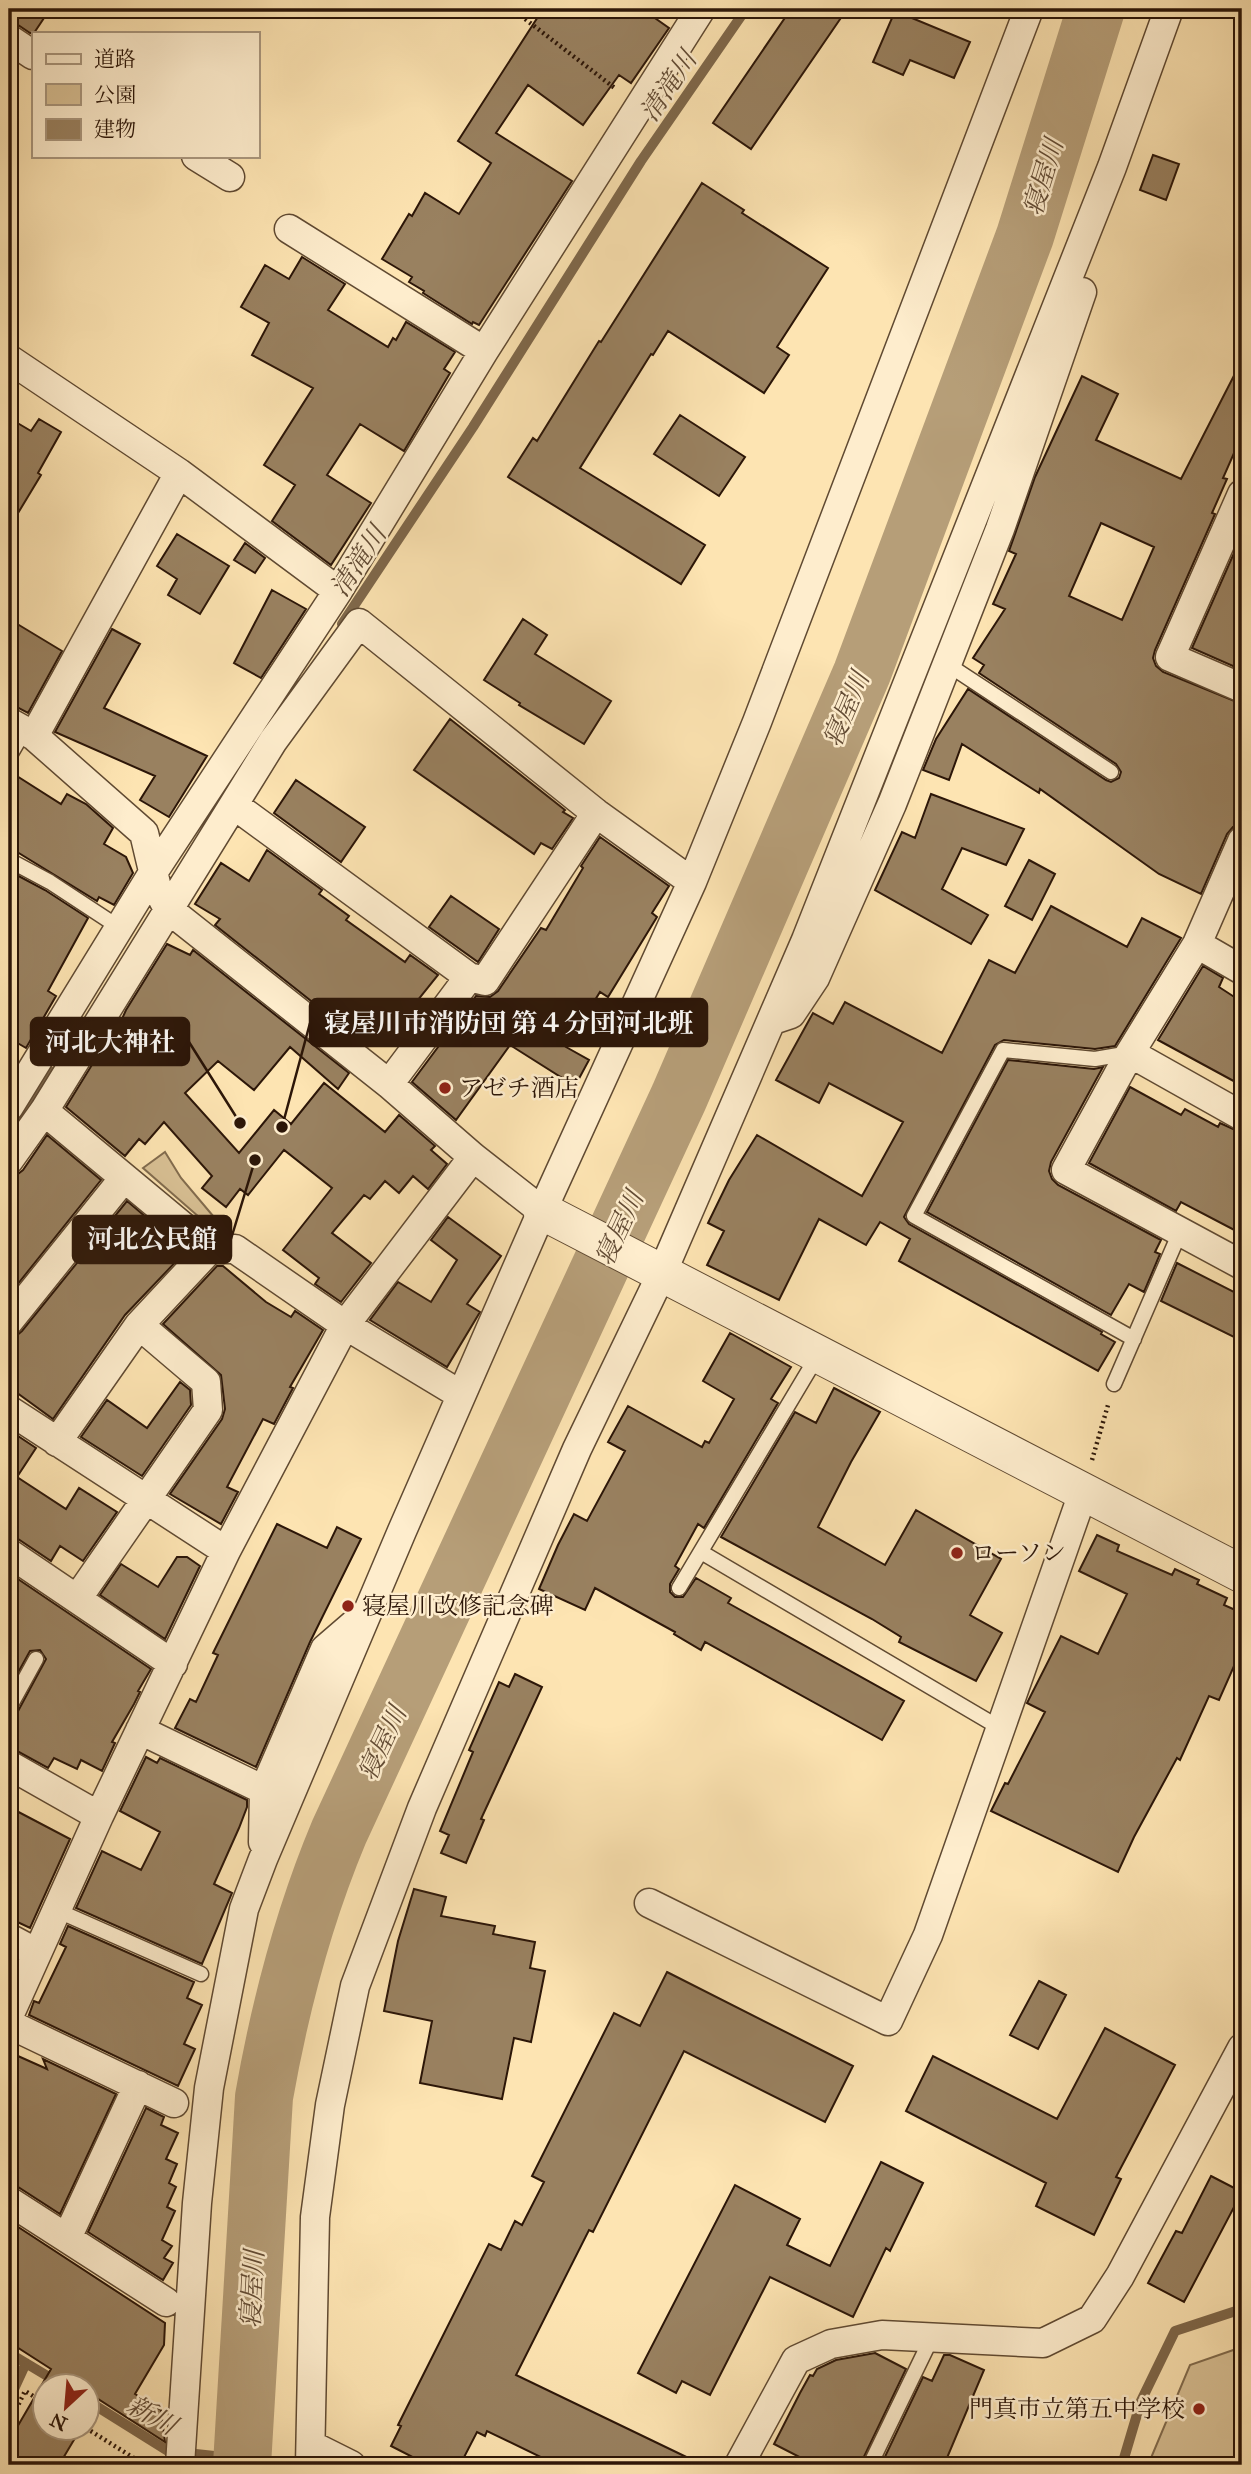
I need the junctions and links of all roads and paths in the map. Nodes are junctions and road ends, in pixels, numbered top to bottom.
1 (512, 9) edge
2 (701, 9) edge
3 (1029, 9) edge
4 (1169, 9) edge
5 (9, 39) edge
6 (32, 54) edge
7 (639, 107) junction
8 (199, 158) edge
9 (230, 177) dead end
10 (1092, 217) junction
11 (289, 229) dead end
12 (484, 351) junction
13 (9, 359) edge
14 (179, 473) junction
15 (1242, 494) edge
16 (338, 591) junction
17 (947, 664) junction
18 (1242, 688) edge
19 (22, 730) edge
20 (9, 757) edge
21 (1111, 772) dead end
22 (234, 805) junction
23 (597, 813) junction
24 (1242, 841) edge
25 (9, 860) edge
26 (154, 871) junction
27 (692, 882) junction
28 (168, 909) junction
29 (120, 928) junction
30 (1197, 944) junction
31 (1242, 970) edge
32 (469, 977) junction
33 (772, 1020) junction
34 (1130, 1053) junction
35 (389, 1084) junction
36 (14, 1089) edge
37 (44, 1111) junction
38 (1242, 1116) edge
39 (473, 1157) junction
40 (9, 1160) edge
41 (124, 1178) junction
42 (549, 1215) junction
43 (1181, 1232) junction
44 (210, 1249) junction
45 (1242, 1265) edge
46 (656, 1270) junction
47 (9, 1321) edge
48 (139, 1325) junction
49 (345, 1325) junction
50 (1134, 1339) junction
51 (818, 1354) junction
52 (1114, 1384) joint
53 (461, 1395) junction
54 (9, 1410) edge
55 (57, 1442) junction
56 (1083, 1493) junction
57 (147, 1500) junction
58 (226, 1551) junction
59 (701, 1552) junction
60 (9, 1553) edge
61 (1242, 1574) edge
62 (678, 1588) dead end
63 (77, 1600) junction
64 (368, 1612) junction
65 (36, 1660) dead end
66 (173, 1664) junction
67 (9, 1708) edge
68 (1000, 1728) junction
69 (140, 1730) junction
70 (9, 1765) edge
71 (264, 1790) junction
72 (99, 1816) junction
73 (263, 1859) junction
74 (649, 1903) dead end
75 (56, 1910) junction
76 (9, 1938) edge
77 (37, 1953) junction
78 (201, 1974) dead end
79 (9, 2016) edge
80 (9, 2024) edge
81 (1242, 2048) edge
82 (138, 2085) junction
83 (174, 2103) dead end
84 (9, 2201) edge
85 (66, 2238) junction
86 (166, 2302) dead end
87 (932, 2337) junction
88 (32, 2396) edge
89 (9, 2424) edge
90 (102, 2438) edge
91 (310, 2455) edge
92 (145, 2465) edge
93 (180, 2465) edge
94 (351, 2465) edge
95 (739, 2465) edge
96 (870, 2465) edge

1 - 7 path
2 - 7 street
3 - 27 street
4 - 10 street
5 - 6 street
7 - 12 street
8 - 9 street
10 - 17 street
10 - 33 street
11 - 12 street
12 - 16 street
13 - 14 street
14 - 16 street
14 - 19 street
15 - 18 street
16 - 26 street
17 - 21 lane
17 - 33 street
19 - 20 lane
19 - 26 street
22 - 23 street
22 - 28 street
22 - 32 street
23 - 27 street
23 - 32 street
24 - 30 street
25 - 29 lane
26 - 28 street
26 - 29 street
27 - 42 street
28 - 35 street
28 - 37 street
29 - 36 street
30 - 31 street
30 - 34 street
32 - 35 street
33 - 46 street
34 - 38 street
34 - 43 street
34 - 50 lane
35 - 39 street
37 - 40 street
37 - 41 street
39 - 42 street
39 - 49 street
41 - 44 street
41 - 47 street
42 - 46 street
42 - 53 street
43 - 45 street
43 - 50 lane
44 - 48 street
44 - 49 street
46 - 51 street
46 - 91 street
48 - 55 street
48 - 57 street
49 - 53 street
49 - 58 street
50 - 52 lane
51 - 56 street
51 - 59 lane
52 - 56 path
53 - 64 street
54 - 55 street
55 - 57 street
56 - 61 street
56 - 68 street
57 - 58 street
57 - 63 street
58 - 66 street
59 - 62 lane
59 - 68 lane
60 - 63 street
63 - 66 street
64 - 71 street
64 - 73 street
65 - 67 lane
66 - 69 street
68 - 74 street
69 - 71 street
69 - 72 street
70 - 72 street
71 - 73 street
72 - 75 street
73 - 93 street
75 - 77 street
75 - 78 lane
76 - 77 street
77 - 79 street
80 - 82 street
81 - 87 street
82 - 83 street
82 - 85 street
84 - 85 street
85 - 86 street
87 - 95 street
87 - 96 lane
88 - 89 path
90 - 92 path
91 - 94 street

